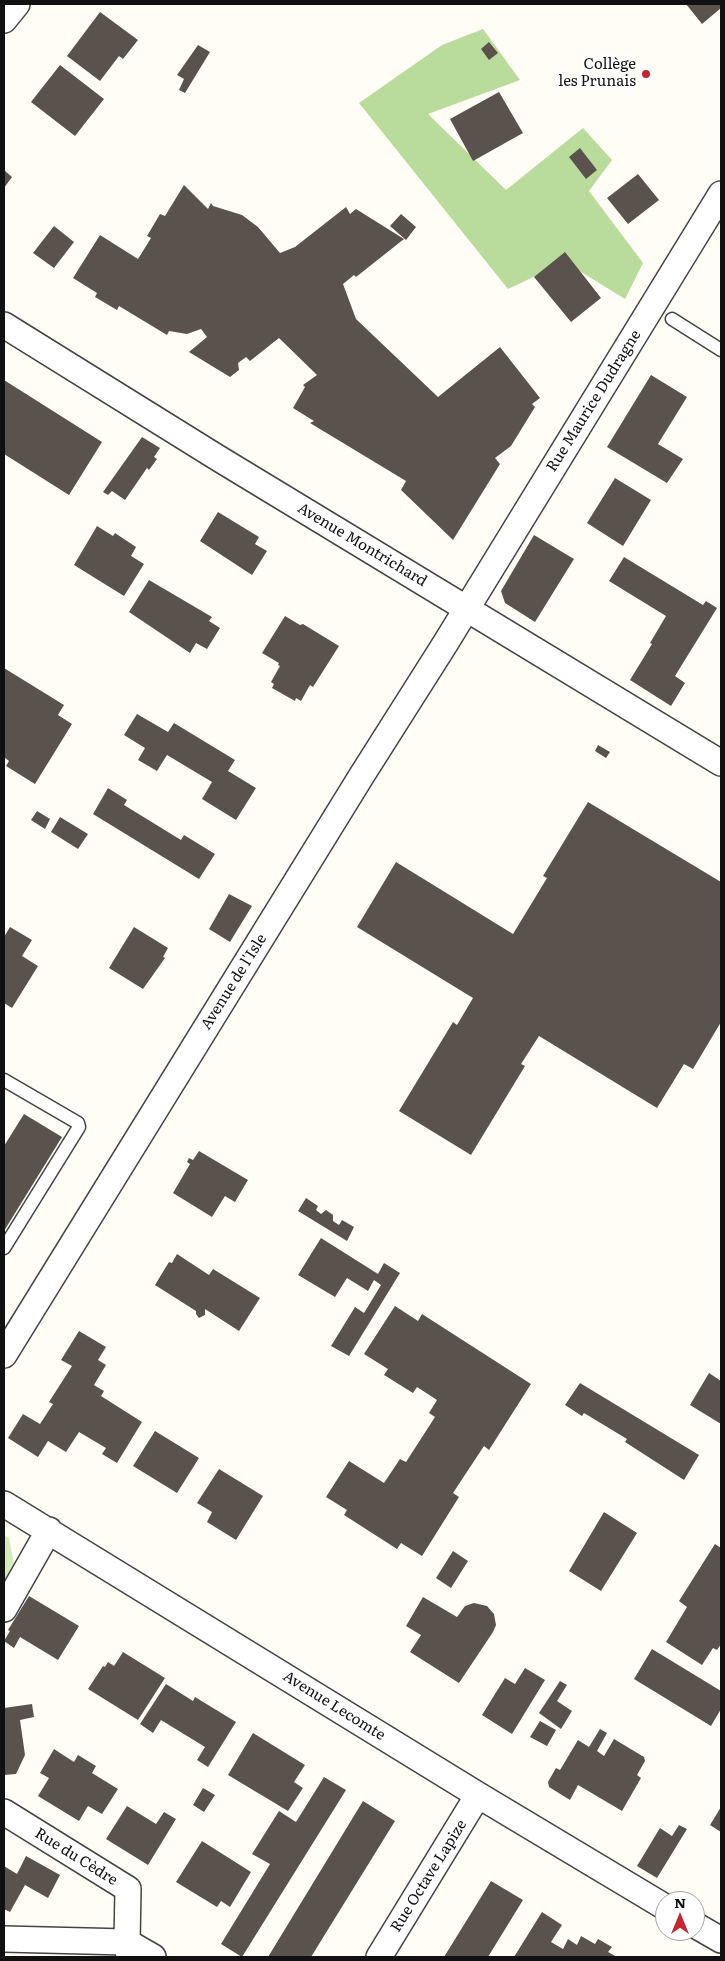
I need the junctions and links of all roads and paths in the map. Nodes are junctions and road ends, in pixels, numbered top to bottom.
1 (17, 4) edge
2 (4, 20) edge
3 (721, 194) edge
4 (672, 320) dead end
5 (4, 325) edge
6 (721, 350) edge
7 (466, 609) junction
8 (721, 763) edge
9 (4, 1080) edge
10 (4, 1248) edge
11 (4, 1355) edge
12 (4, 1504) edge
13 (49, 1530) junction
14 (4, 1609) edge
15 (478, 1795) junction
16 (4, 1812) edge
17 (655, 1900) edge
18 (705, 1930) edge
19 (4, 1939) edge
20 (721, 1940) edge
21 (128, 1949) edge
22 (153, 1957) edge
23 (379, 1957) edge

1 - 2 street
3 - 7 street, Rue Maurice Dudragne
4 - 6 lane
5 - 7 street, Avenue Montrichard
7 - 8 street, Avenue Montrichard
7 - 11 street, Avenue de l'Isle
9 - 10 lane
12 - 13 street, Avenue Lecomte
13 - 14 street
13 - 15 street, Avenue Lecomte
15 - 17 street, Avenue Lecomte
15 - 23 street, Rue Octave Lapize
16 - 21 street, Rue du Cèdre
18 - 20 street
19 - 21 street
21 - 22 street

